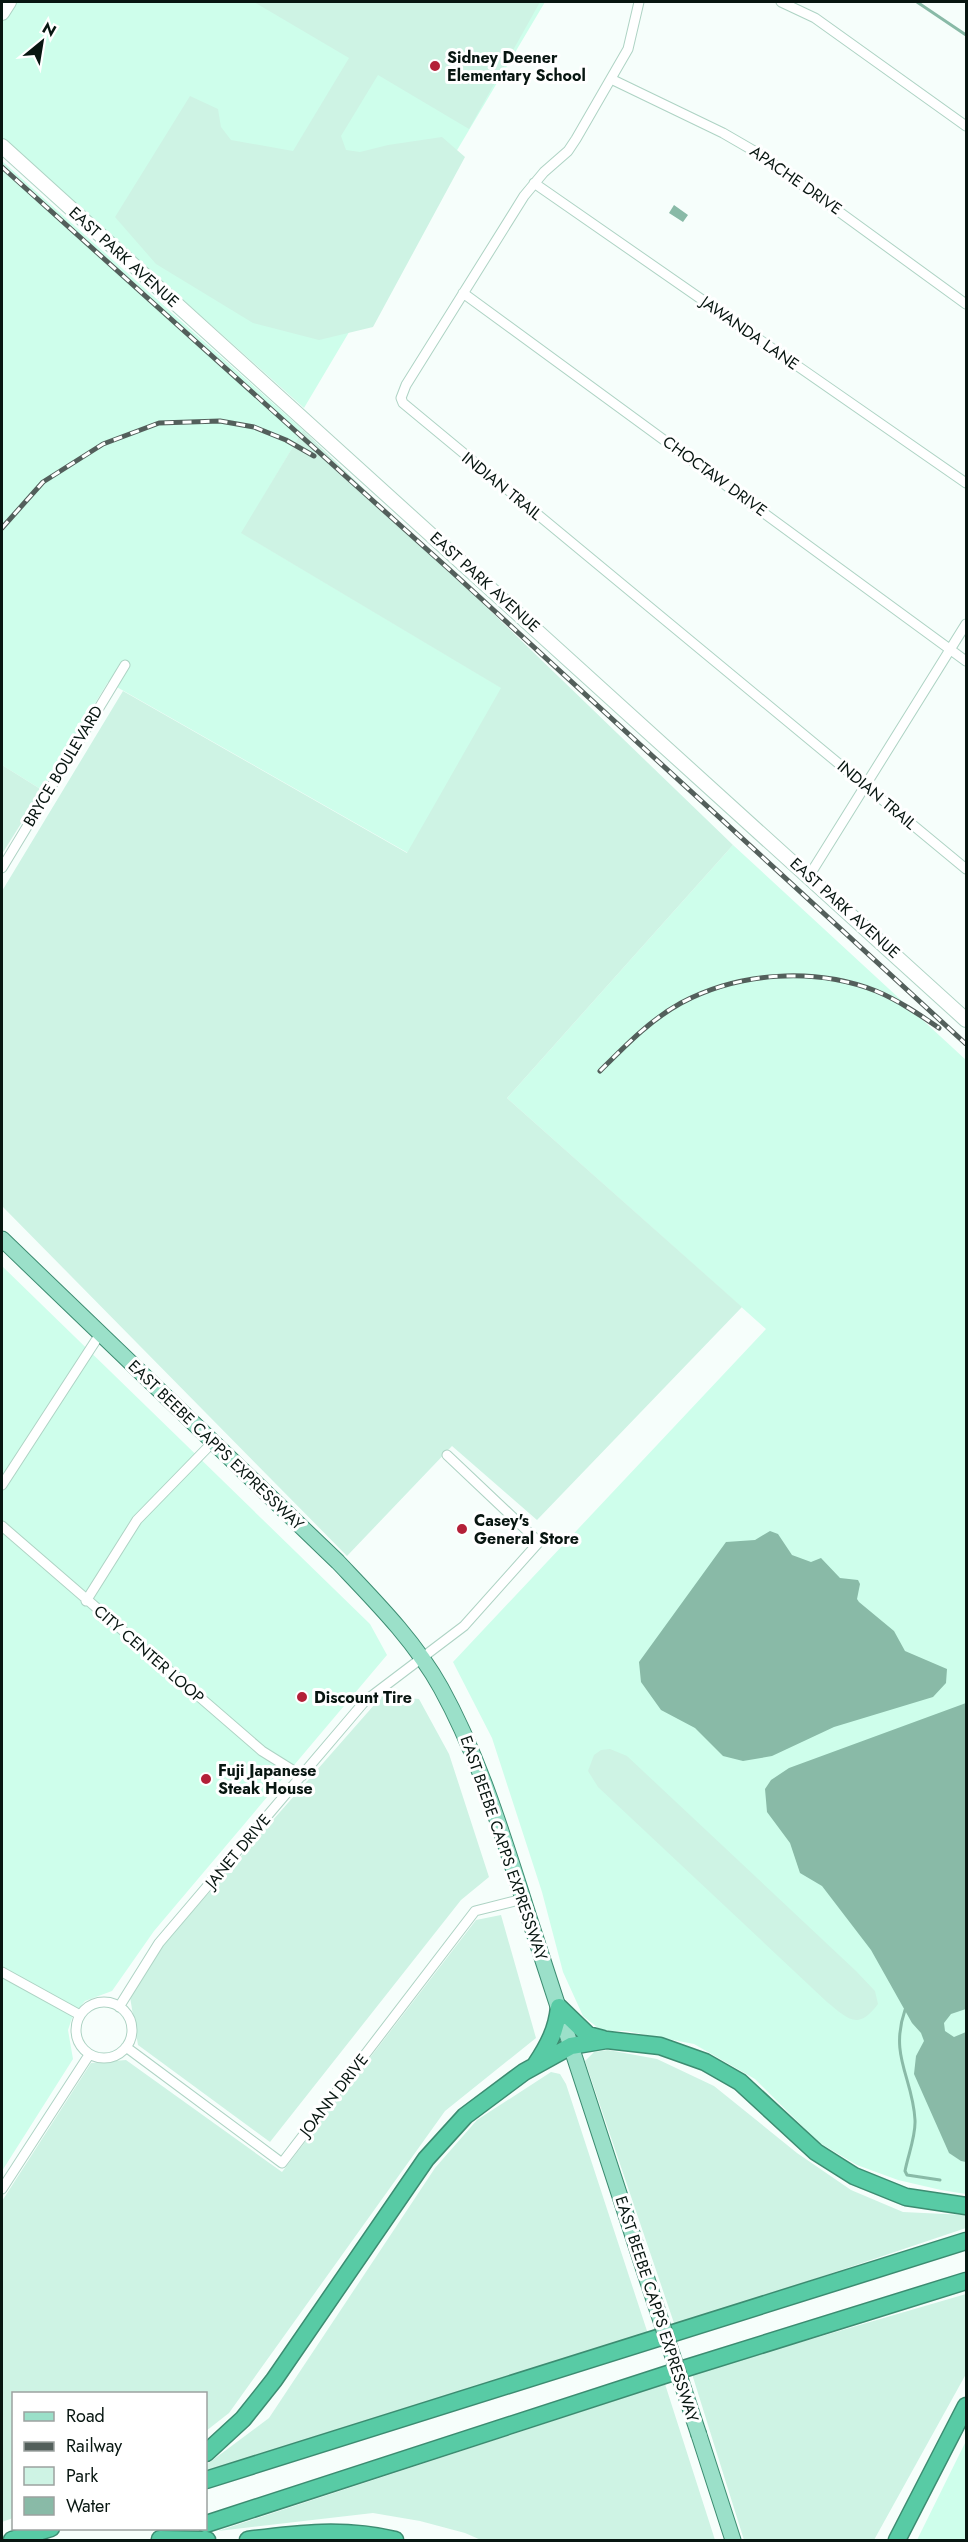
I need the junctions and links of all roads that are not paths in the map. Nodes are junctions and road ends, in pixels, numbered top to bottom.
1 (9, 2) edge
2 (639, 2) edge
3 (781, 2) edge
4 (2, 13) edge
5 (612, 79) junction
6 (966, 126) edge
7 (2, 146) edge
8 (534, 183) junction
9 (463, 293) junction
10 (966, 304) edge
11 (966, 483) edge
12 (966, 624) edge
13 (951, 649) junction
14 (966, 661) edge
15 (125, 664) dead end
16 (866, 786) junction
17 (2, 868) edge
18 (966, 869) edge
19 (809, 876) junction
20 (966, 1020) edge
21 (2, 1239) edge
22 (100, 1334) junction
23 (213, 1443) junction
24 (447, 1455) dead end
25 (2, 1485) edge
26 (2, 1526) edge
27 (86, 1601) junction
28 (422, 1657) junction
29 (302, 1776) junction
30 (523, 1899) junction
31 (2, 1972) edge
32 (119, 2007) junction
33 (559, 2007) junction
34 (80, 2015) junction
35 (607, 2040) junction
36 (571, 2046) junction
37 (126, 2047) junction
38 (88, 2055) junction
39 (535, 2066) junction
40 (2, 2189) edge
41 (966, 2206) edge
42 (966, 2241) edge
43 (966, 2282) edge
44 (966, 2406) edge
45 (207, 2452) edge
46 (207, 2480) edge
47 (207, 2524) edge
48 (48, 2530) edge
49 (190, 2530) edge
50 (158, 2540) edge
51 (12, 2541) edge
52 (207, 2541) edge
53 (248, 2541) edge
54 (395, 2541) edge
55 (733, 2541) edge
56 (897, 2541) edge

1 - 4 street
2 - 5 street, INDIAN TRAIL
3 - 6 street
5 - 8 street, INDIAN TRAIL
5 - 10 street, APACHE DRIVE
7 - 19 street, EAST PARK AVENUE
8 - 9 street, INDIAN TRAIL
8 - 11 street, JAWANDA LANE
9 - 13 street, CHOCTAW DRIVE
9 - 16 street, INDIAN TRAIL
12 - 13 street
13 - 14 street, CHOCTAW DRIVE
13 - 16 street
15 - 17 street, BRYCE BOULEVARD
16 - 18 street, INDIAN TRAIL
16 - 19 street
19 - 20 street, EAST PARK AVENUE
21 - 22 main road, EAST BEEBE CAPPS EXPRESSWAY
22 - 23 main road, EAST BEEBE CAPPS EXPRESSWAY
22 - 25 street
23 - 27 street
23 - 28 main road, EAST BEEBE CAPPS EXPRESSWAY
24 - 28 street, JANET DRIVE
26 - 27 street, CITY CENTER LOOP
27 - 29 street, CITY CENTER LOOP
28 - 29 street, JANET DRIVE
28 - 30 main road, EAST BEEBE CAPPS EXPRESSWAY
29 - 32 street, JANET DRIVE
30 - 33 main road, EAST BEEBE CAPPS EXPRESSWAY
30 - 37 street, JOANN DRIVE
31 - 34 street
32 - 34 street
32 - 37 street
33 - 35 highway
33 - 36 main road, EAST BEEBE CAPPS EXPRESSWAY
33 - 39 highway
34 - 38 street
35 - 36 highway
35 - 41 highway
36 - 39 highway
36 - 55 main road, EAST BEEBE CAPPS EXPRESSWAY, bridge
37 - 38 street
38 - 40 street
39 - 45 highway
42 - 46 highway
43 - 47 highway
44 - 56 highway
48 - 51 highway
49 - 50 highway
50 - 52 highway
53 - 54 highway

